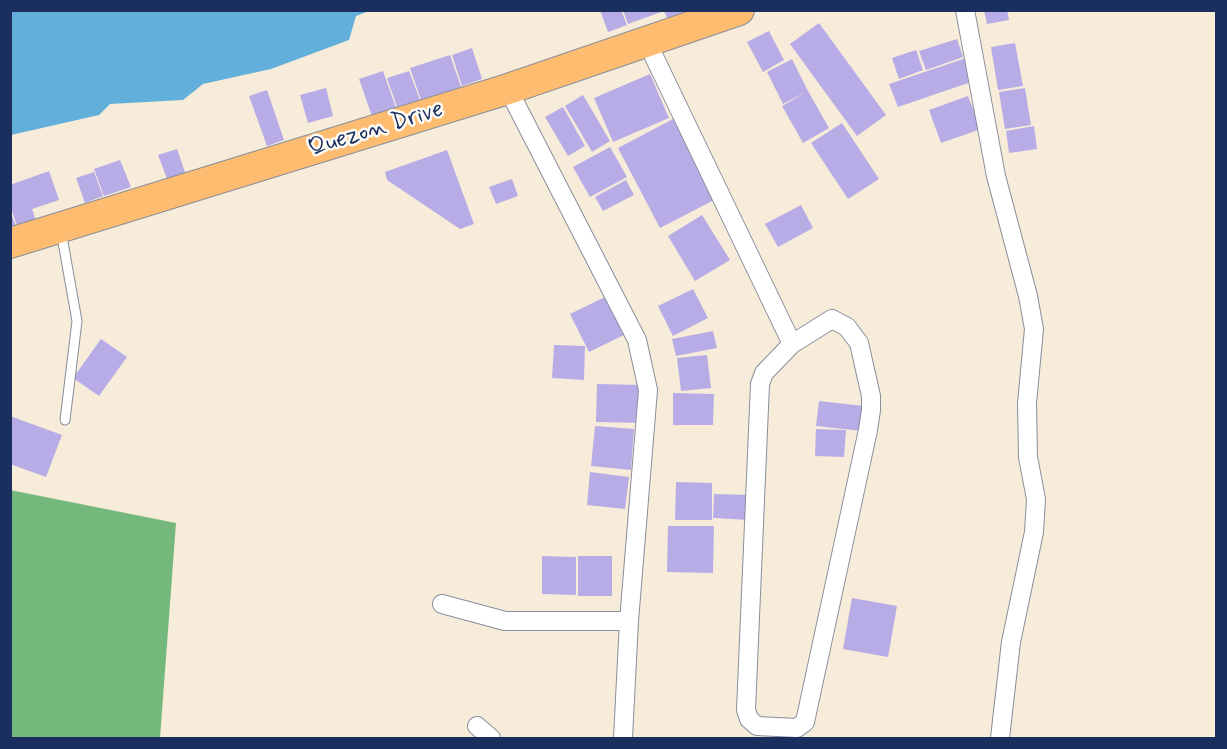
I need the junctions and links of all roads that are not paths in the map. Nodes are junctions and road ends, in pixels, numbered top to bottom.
1 (739, 10) edge
2 (965, 10) edge
3 (647, 42) junction
4 (508, 89) junction
5 (60, 229) junction
6 (10, 243) edge
7 (792, 344) junction
8 (64, 420) dead end
9 (442, 604) dead end
10 (629, 621) junction
11 (623, 738) edge
12 (1000, 738) edge

1 - 3 highway, Quezon Drive
2 - 12 street
3 - 4 highway, Quezon Drive
3 - 7 street
4 - 5 highway, Quezon Drive
4 - 10 street
5 - 6 highway, Quezon Drive
5 - 8 lane
7 - 7 street
9 - 10 street
10 - 11 street

